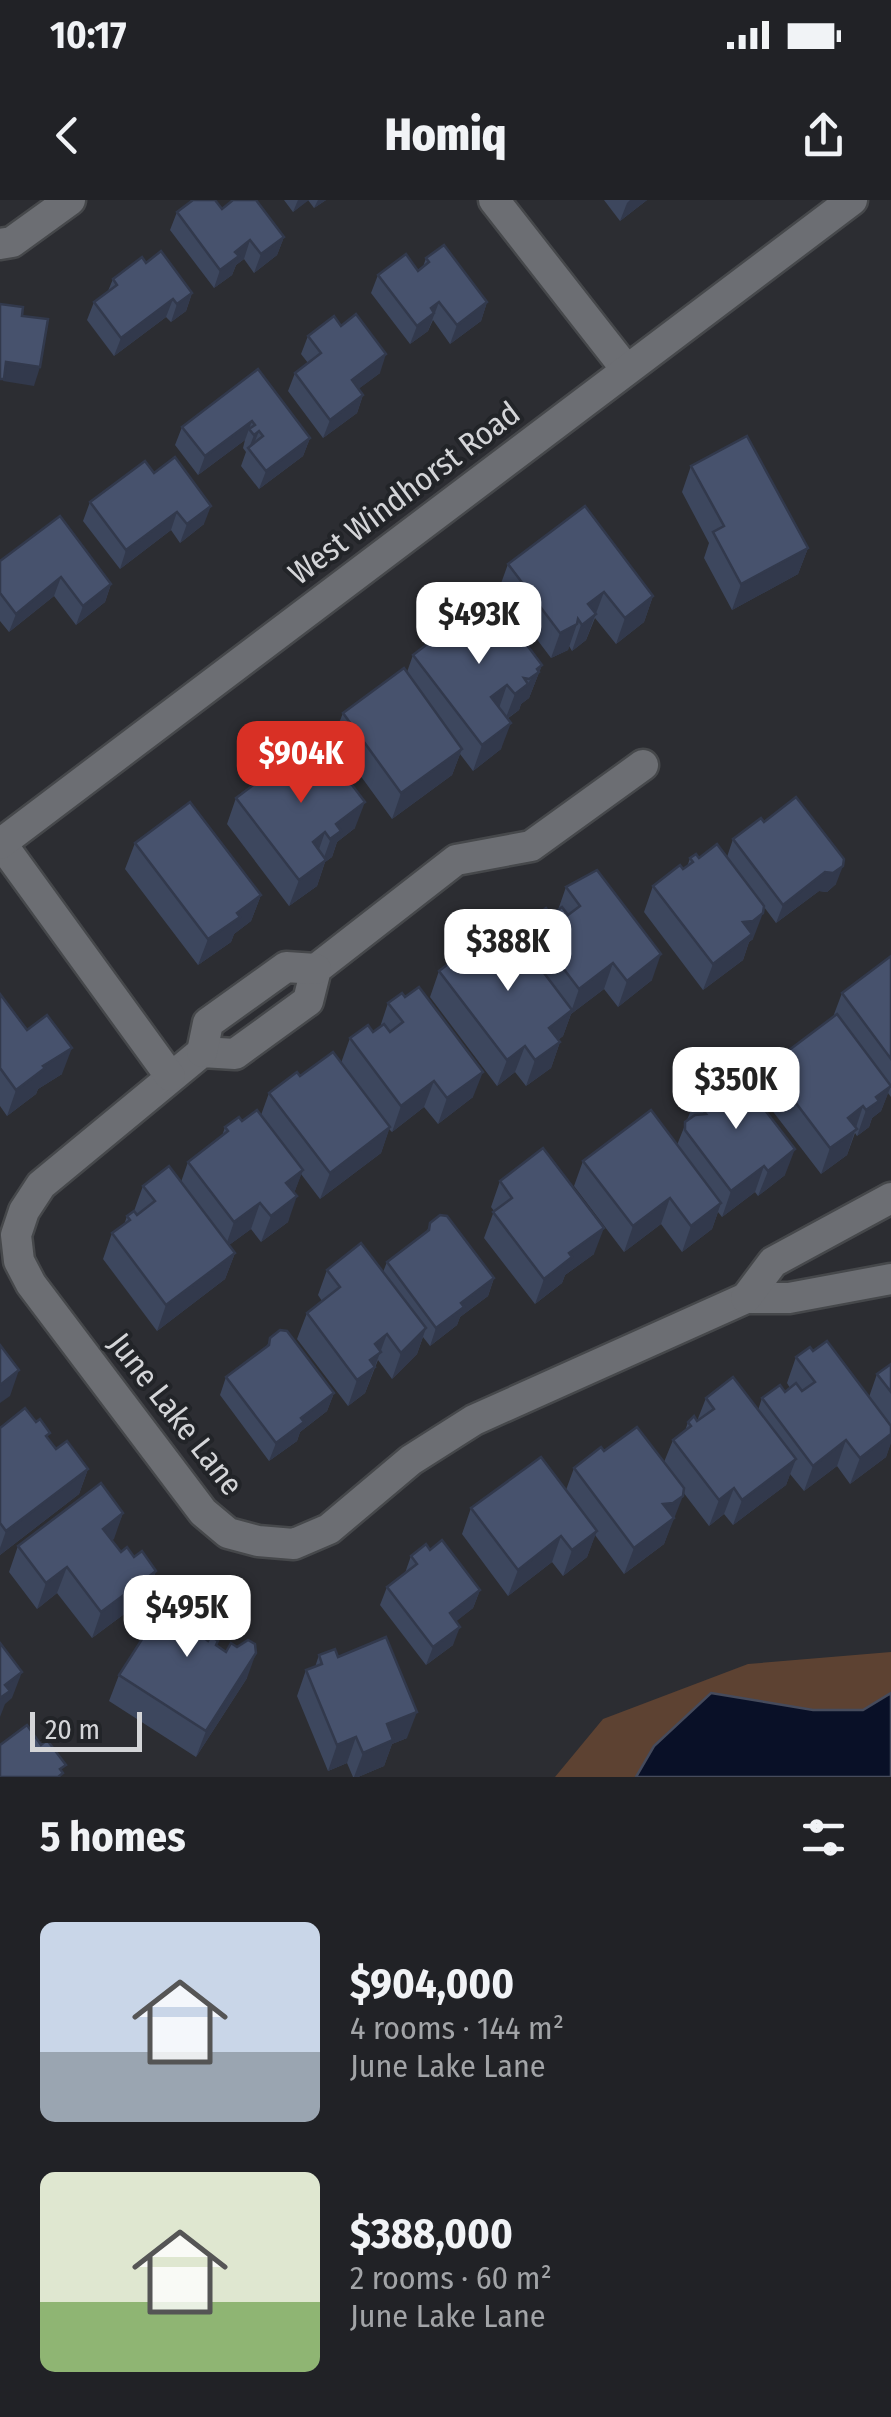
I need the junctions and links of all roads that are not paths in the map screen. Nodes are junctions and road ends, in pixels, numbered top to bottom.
1 (70, 200) edge
2 (494, 200) edge
3 (852, 200) edge
4 (0, 244) edge
5 (626, 369) junction
6 (643, 765) dead end
7 (1, 844) edge
8 (316, 970) junction
9 (202, 1052) junction
10 (170, 1076) junction
11 (891, 1198) edge
12 (891, 1278) edge
13 (746, 1298) junction

1 - 4 street
2 - 5 street
3 - 5 street, West Windhorst Road
5 - 7 street, West Windhorst Road
6 - 8 street, June Lake Lane
7 - 10 street
8 - 9 street, June Lake Lane
8 - 9 street, June Lake Lane
9 - 10 street, June Lake Lane
10 - 13 street, June Lake Lane
11 - 13 street, June Lake Lane
12 - 13 street, June Lake Lane

